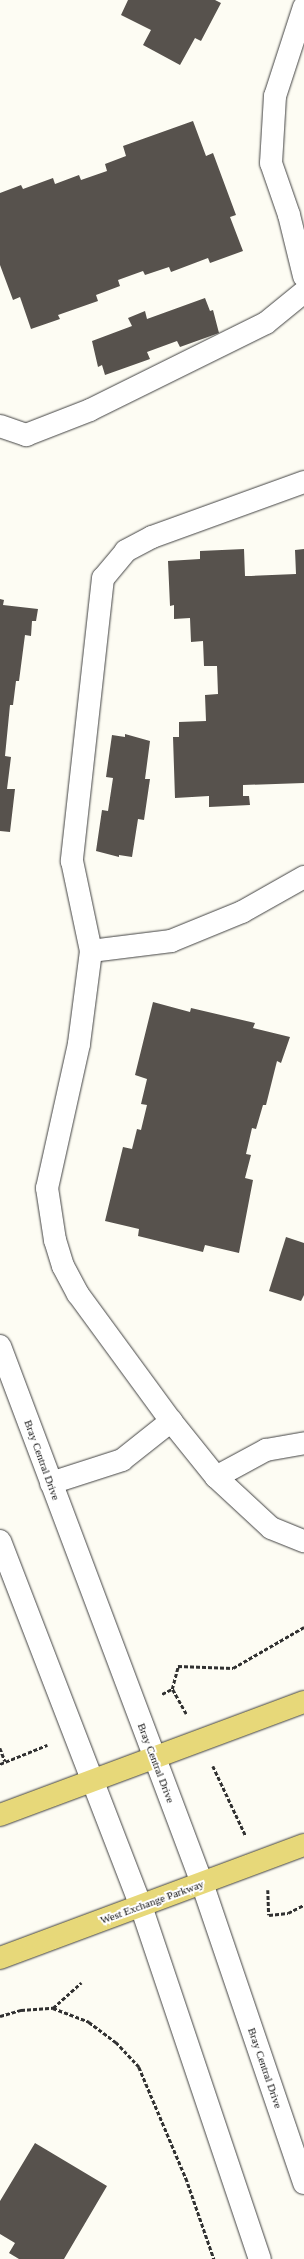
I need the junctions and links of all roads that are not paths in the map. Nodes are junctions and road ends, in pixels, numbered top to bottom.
1 (304, 7) edge
2 (304, 276) edge
3 (304, 292) edge
4 (0, 426) edge
5 (304, 482) edge
6 (302, 883) edge
7 (91, 952) junction
8 (0, 1346) edge
9 (171, 1420) junction
10 (304, 1443) edge
11 (216, 1477) junction
12 (51, 1483) junction
13 (0, 1541) edge
14 (304, 1541) edge
15 (304, 1702) edge
16 (153, 1758) junction
17 (91, 1782) junction
18 (0, 1816) edge
19 (304, 1845) edge
20 (202, 1883) junction
21 (140, 1906) junction
22 (0, 1958) edge
23 (304, 2183) edge
24 (260, 2259) edge

1 - 2 street
3 - 4 street
5 - 7 street
6 - 7 street
7 - 9 street
8 - 12 street, Bray Central Drive
9 - 11 street
9 - 12 street
10 - 11 street
11 - 14 street
12 - 16 street, Bray Central Drive
13 - 17 street
15 - 16 main road
16 - 17 main road
16 - 20 street, Bray Central Drive
17 - 18 main road
17 - 21 street
19 - 20 main road, West Exchange Parkway
20 - 21 main road, West Exchange Parkway
20 - 23 street, Bray Central Drive
21 - 22 main road, West Exchange Parkway
21 - 24 street

